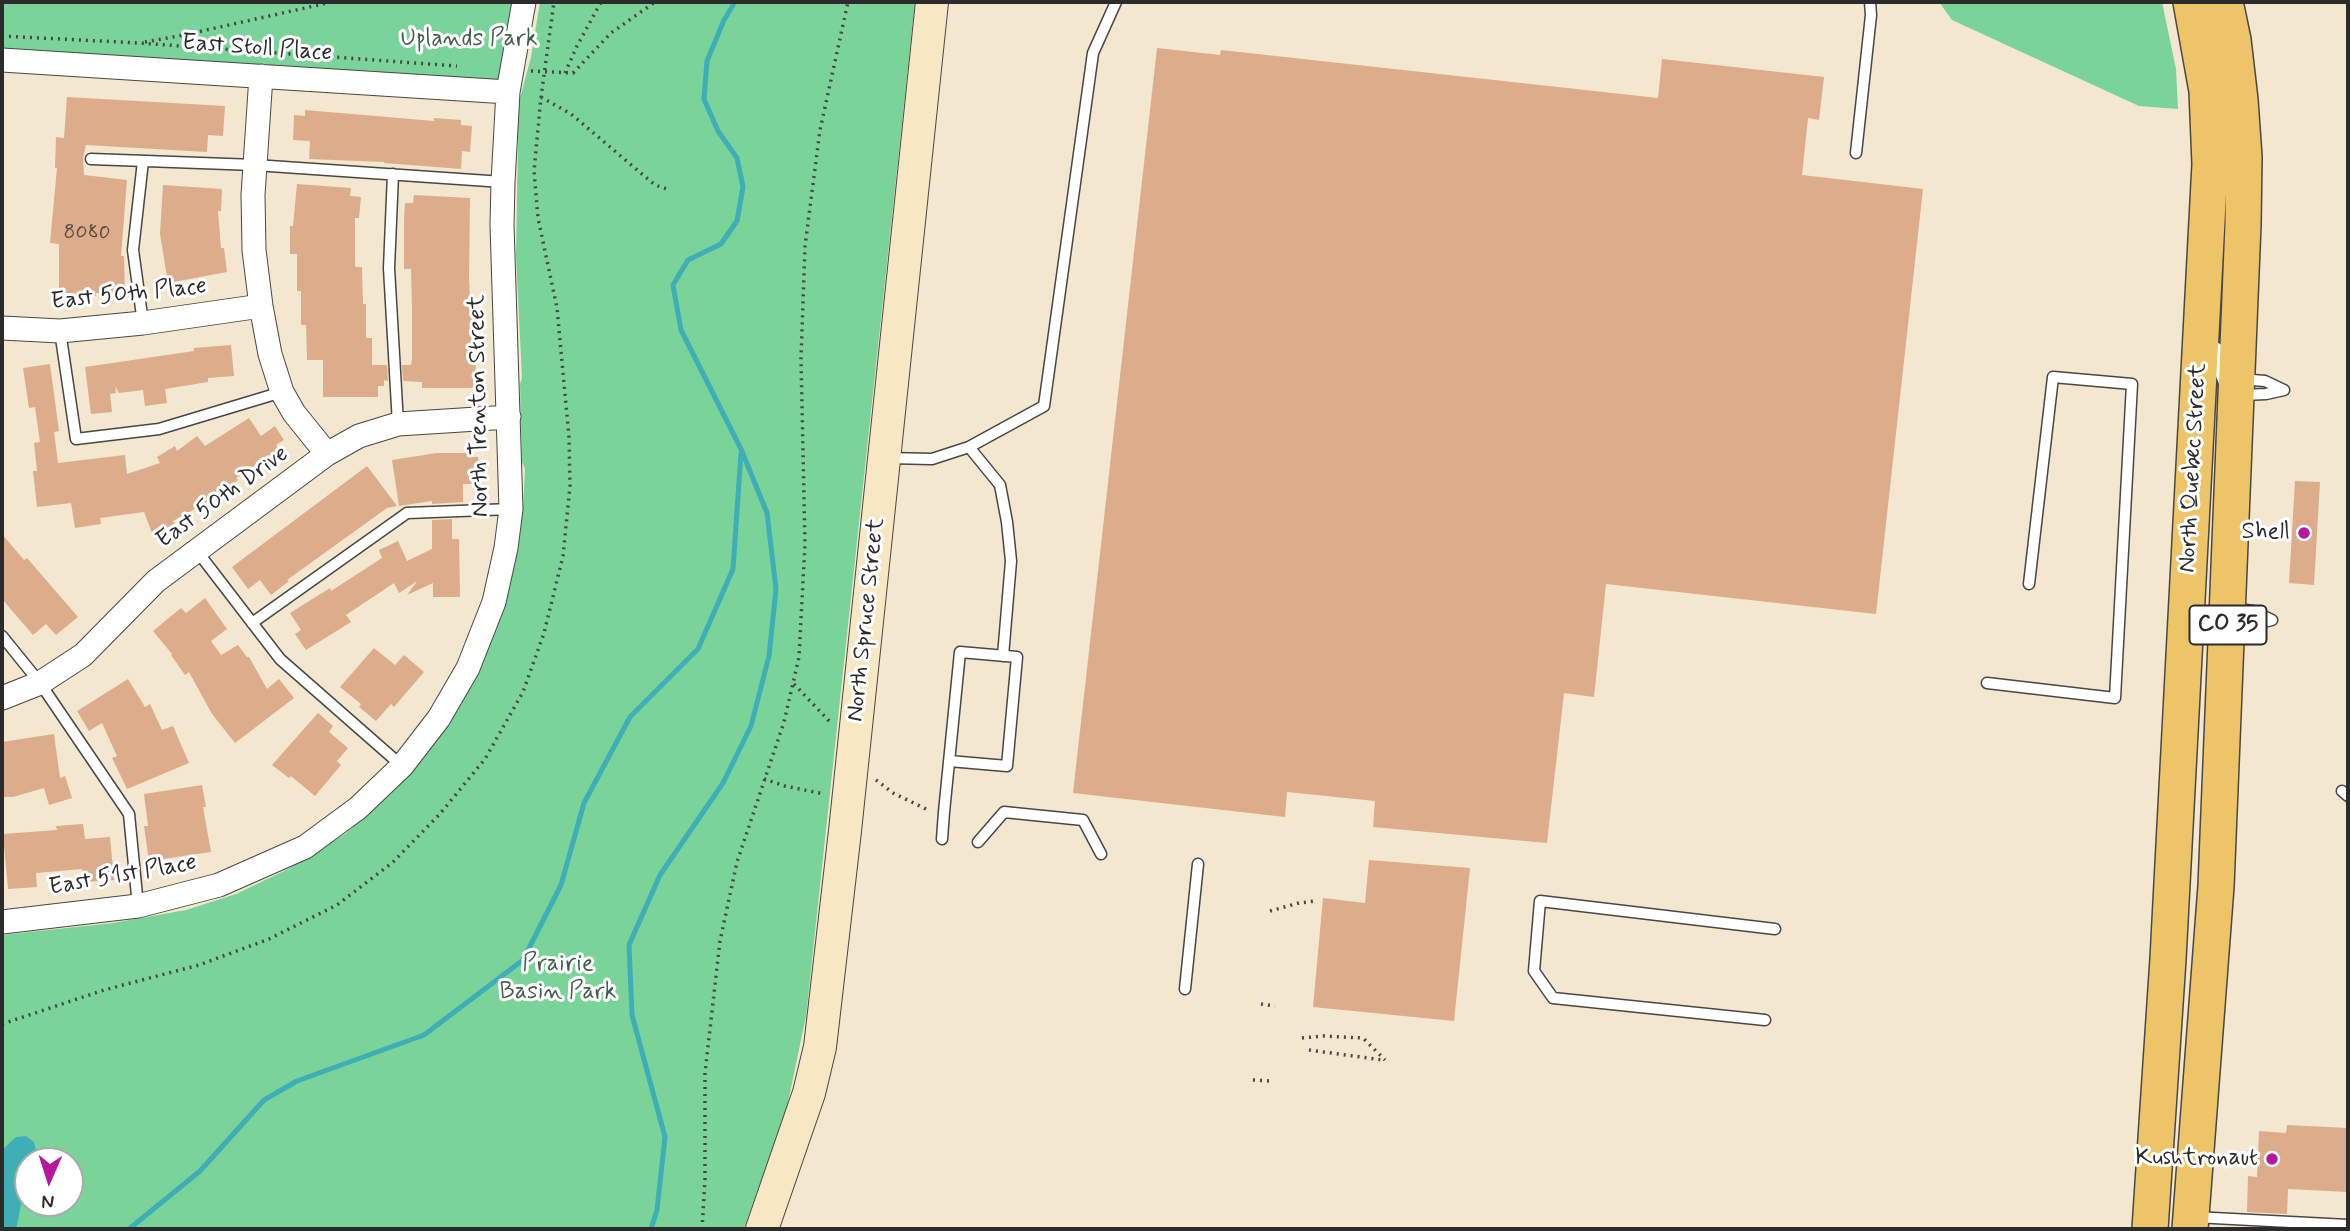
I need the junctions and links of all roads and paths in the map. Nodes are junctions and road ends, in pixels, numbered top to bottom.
1 (332, 2) edge
2 (524, 2) edge
3 (554, 2) edge
4 (601, 2) edge
5 (655, 2) edge
6 (848, 2) edge
7 (932, 2) edge
8 (1116, 2) edge
9 (1870, 2) edge
10 (2191, 2) edge
11 (2225, 2) edge
12 (2, 36) edge
13 (139, 43) junction
14 (2, 60) edge
15 (465, 67) dead end
16 (544, 72) junction
17 (565, 73) junction
18 (261, 76) junction
19 (510, 81) junction
20 (541, 97) junction
21 (1856, 153) dead end
22 (91, 159) dead end
23 (142, 161) junction
24 (255, 165) junction
25 (394, 174) junction
26 (503, 182) junction
27 (667, 189) dead end
28 (261, 306) junction
29 (142, 323) junction
30 (2, 328) edge
31 (60, 331) junction
32 (2217, 341) dead end
33 (2238, 387) junction
34 (282, 392) junction
35 (509, 416) junction
36 (398, 424) junction
37 (969, 447) junction
38 (327, 454) junction
39 (884, 458) junction
40 (511, 509) junction
41 (197, 551) junction
42 (2029, 584) dead end
43 (253, 624) junction
44 (2, 636) edge
45 (1003, 656) junction
46 (40, 683) junction
47 (1987, 683) dead end
48 (794, 684) junction
49 (2, 698) edge
50 (837, 730) dead end
51 (949, 761) junction
52 (402, 766) junction
53 (871, 772) dead end
54 (764, 779) junction
55 (829, 795) dead end
56 (358, 807) joint
57 (928, 810) dead end
58 (942, 839) dead end
59 (978, 842) dead end
60 (1101, 854) dead end
61 (1198, 864) dead end
62 (1315, 901) dead end
63 (138, 905) junction
64 (1270, 911) dead end
65 (2, 922) edge
66 (1775, 929) dead end
67 (1185, 989) dead end
68 (1261, 1004) dead end
69 (1275, 1006) dead end
70 (1765, 1020) dead end
71 (2, 1024) edge
72 (1302, 1038) dead end
73 (1309, 1050) dead end
74 (1253, 1080) dead end
75 (1270, 1081) dead end
76 (2190, 1223) edge
77 (2348, 1225) edge
78 (702, 1229) edge
79 (762, 1229) edge
80 (2150, 1229) edge

1 - 13 path
2 - 19 street, North Trenton Street
3 - 16 path
4 - 17 path
5 - 17 path
6 - 48 path
7 - 39 street, North Spruce Street
8 - 37 lane
9 - 21 lane
10 - 80 main road, North Quebec Street / CO 35
11 - 33 main road, North Quebec Street / CO 35
12 - 13 path
13 - 15 path
14 - 18 street, East Stoll Place
16 - 17 path
16 - 19 path
16 - 20 path
18 - 19 street, East Stoll Place
18 - 24 street
19 - 26 street, North Trenton Street
20 - 27 path
20 - 71 path
22 - 23 lane
23 - 24 lane
23 - 29 lane
24 - 25 lane
24 - 28 street
25 - 26 lane
25 - 36 lane
26 - 35 street, North Trenton Street
28 - 29 street, East 50th Place
28 - 34 street
29 - 31 street, East 50th Place
30 - 31 street, East 50th Place
31 - 34 lane
32 - 33 lane
33 - 76 main road, North Quebec Street / CO 35
34 - 38 street
35 - 36 street, East 50th Drive
35 - 40 street, North Trenton Street
36 - 38 street, East 50th Drive
37 - 39 lane
37 - 45 lane
38 - 41 street, East 50th Drive
39 - 79 street, North Spruce Street
40 - 43 lane
40 - 52 street, North Trenton Street
41 - 43 lane
41 - 46 street, East 50th Drive
42 - 47 lane
43 - 52 lane
44 - 46 lane
45 - 51 lane
45 - 51 lane
46 - 49 street, East 50th Drive
46 - 63 lane
48 - 50 path
48 - 54 path
51 - 58 lane
52 - 56 street, North Trenton Street
53 - 57 path
54 - 55 path
54 - 78 path
56 - 63 street, East 51st Place
59 - 60 lane
61 - 67 lane
62 - 64 path
63 - 65 street, East 51st Place
66 - 70 lane
68 - 69 path
72 - 73 path
74 - 75 path
76 - 77 lane

